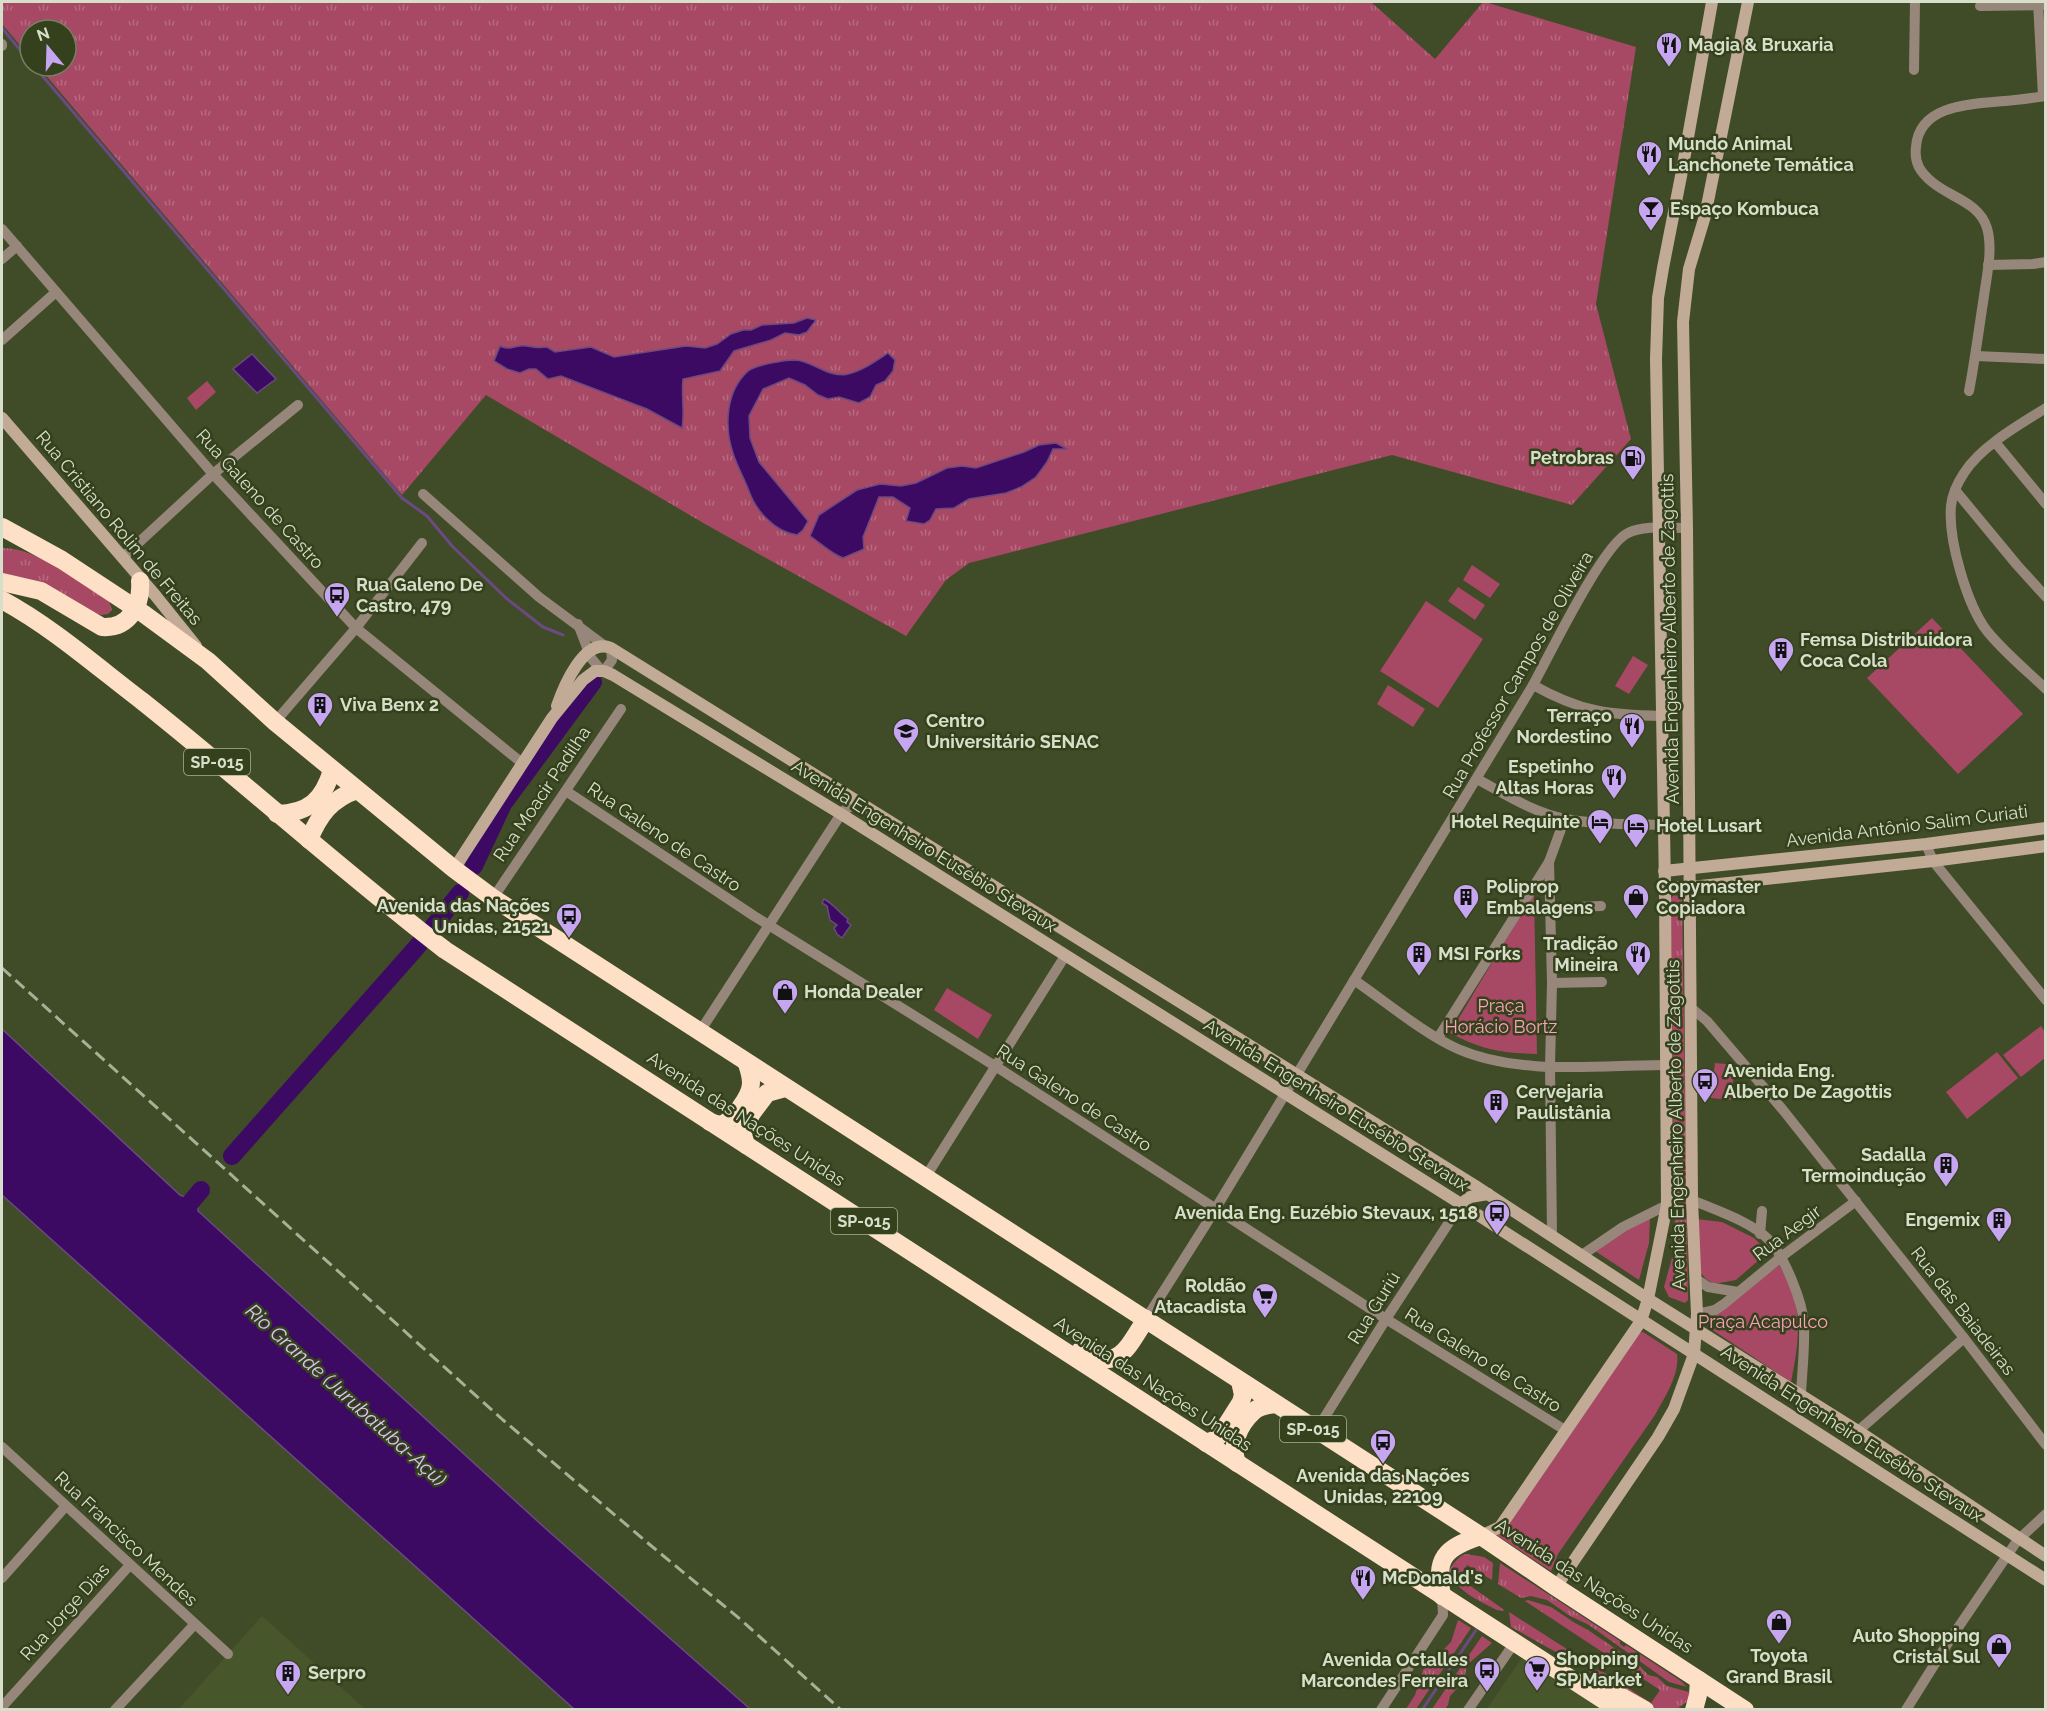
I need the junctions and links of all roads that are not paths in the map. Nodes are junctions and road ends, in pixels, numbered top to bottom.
1 (1712, 2) edge
2 (1748, 2) edge
3 (1915, 2) edge
4 (2040, 4) edge
5 (1980, 6) dead end
6 (1914, 70) dead end
7 (2044, 96) edge
8 (2, 229) edge
9 (17, 246) junction
10 (2, 260) edge
11 (2046, 261) edge
12 (1988, 265) junction
13 (56, 292) junction
14 (2, 340) edge
15 (1976, 356) junction
16 (2046, 359) edge
17 (1969, 392) dead end
18 (298, 405) dead end
19 (2046, 408) edge
20 (2, 418) edge
21 (1995, 442) junction
22 (213, 474) junction
23 (1955, 490) junction
24 (423, 494) dead end
25 (2046, 504) edge
26 (2, 527) edge
27 (1688, 528) junction
28 (1659, 529) junction
29 (2, 541) edge
30 (422, 543) dead end
31 (37, 546) junction
32 (122, 558) junction
33 (140, 580) junction
34 (2, 582) edge
35 (2046, 597) edge
36 (2, 600) edge
37 (135, 608) junction
38 (578, 624) junction
39 (356, 628) junction
40 (608, 647) junction
41 (588, 652) junction
42 (208, 661) junction
43 (602, 671) junction
44 (1533, 685) junction
45 (2046, 689) edge
46 (621, 709) dead end
47 (1662, 716) junction
48 (552, 718) junction
49 (275, 722) junction
50 (522, 763) junction
51 (332, 770) junction
52 (1477, 779) junction
53 (357, 790) junction
54 (566, 791) junction
55 (869, 807) junction
56 (277, 814) junction
57 (841, 814) junction
58 (1565, 818) junction
59 (1664, 825) junction
60 (2046, 828) edge
61 (2001, 834) junction
62 (309, 840) junction
63 (1926, 844) junction
64 (2046, 846) edge
65 (1876, 849) junction
66 (2004, 852) junction
67 (1933, 861) junction
68 (1549, 862) junction
69 (1734, 864) junction
70 (1880, 867) junction
71 (1690, 869) junction
72 (1665, 871) junction
73 (458, 872) junction
74 (1732, 883) junction
75 (1665, 887) junction
76 (1691, 888) junction
77 (488, 895) junction
78 (1601, 906) dead end
79 (1551, 908) junction
80 (770, 926) junction
81 (1065, 956) junction
82 (1354, 980) junction
83 (1552, 982) junction
84 (1602, 982) dead end
85 (2046, 1000) edge
86 (1690, 1007) junction
87 (699, 1033) junction
88 (1237, 1037) junction
89 (1438, 1038) junction
90 (1201, 1042) junction
91 (747, 1064) junction
92 (1666, 1065) junction
93 (995, 1066) junction
94 (1550, 1066) junction
95 (1297, 1075) junction
96 (785, 1088) junction
97 (1285, 1095) junction
98 (710, 1122) junction
99 (746, 1145) junction
100 (925, 1178) junction
101 (1488, 1194) junction
102 (1692, 1200) junction
103 (1856, 1201) junction
104 (1461, 1204) junction
105 (1667, 1205) junction
106 (1215, 1210) junction
107 (1762, 1211) dead end
108 (1760, 1234) junction
109 (1552, 1235) junction
110 (1582, 1254) junction
111 (1780, 1257) junction
112 (1696, 1279) junction
113 (1738, 1292) junction
114 (1648, 1299) junction
115 (1698, 1314) junction
116 (1146, 1319) junction
117 (1386, 1319) junction
118 (1641, 1321) junction
119 (1020, 1322) junction
120 (1696, 1329) junction
121 (1964, 1338) junction
122 (1694, 1354) junction
123 (1759, 1368) junction
124 (1240, 1381) junction
125 (1739, 1381) junction
126 (1801, 1394) junction
127 (1275, 1404) junction
128 (1565, 1430) junction
129 (1316, 1431) junction
130 (1858, 1431) junction
131 (1206, 1443) junction
132 (2046, 1445) edge
133 (2, 1449) edge
134 (1237, 1463) junction
135 (65, 1507) junction
136 (2046, 1514) edge
137 (1481, 1536) junction
138 (2020, 1538) junction
139 (2007, 1556) junction
140 (2046, 1556) edge
141 (129, 1566) junction
142 (2, 1578) edge
143 (2046, 1580) edge
144 (1556, 1587) junction
145 (1442, 1596) junction
146 (194, 1625) junction
147 (1515, 1642) junction
148 (228, 1654) dead end
149 (1547, 1663) junction
150 (1699, 1680) junction
151 (2, 1707) edge
152 (115, 1710) edge
153 (1381, 1710) edge
154 (1468, 1710) edge
155 (1619, 1710) edge
156 (1645, 1710) edge
157 (1694, 1710) edge
158 (1745, 1710) edge
159 (1906, 1710) edge

1 - 28 main road, Avenida Engenheiro Alberto de Zagottis
2 - 27 main road, Avenida Engenheiro Alberto de Zagottis
3 - 6 street
4 - 5 street
4 - 7 street
7 - 12 street
8 - 9 street, Rua Galeno de Castro
9 - 10 street
9 - 13 street, Rua Galeno de Castro
11 - 12 street
12 - 15 street
13 - 14 street
13 - 22 street, Rua Galeno de Castro
15 - 16 street
15 - 17 street
18 - 22 street
19 - 21 street
20 - 32 main road, Rua Cristiano Rolim de Freitas
21 - 23 street
21 - 25 street
22 - 32 street
22 - 39 street, Rua Galeno de Castro
23 - 35 street
23 - 45 street
24 - 38 street, Avenida Engenheiro Eusébio Stevaux
26 - 31 highway, SP-015
27 - 28 street, Rua Professor Campos de Oliveira
27 - 71 main road, Avenida Engenheiro Alberto de Zagottis
28 - 44 street, Rua Professor Campos de Oliveira
28 - 47 main road, Avenida Engenheiro Alberto de Zagottis
29 - 31 highway
30 - 39 street
31 - 37 highway, SP-015
32 - 33 main road, Rua Cristiano Rolim de Freitas
33 - 37 highway
33 - 42 main road, Rua Cristiano Rolim de Freitas
34 - 37 highway
36 - 56 highway, Avenida das Nações Unidas / SP-015
37 - 42 highway, SP-015
38 - 40 street, Avenida Engenheiro Eusébio Stevaux
38 - 41 street, Avenida Engenheiro Eusébio Stevaux
39 - 49 street
39 - 50 street, Rua Galeno de Castro
40 - 41 main road
40 - 43 street
40 - 55 main road, Avenida Engenheiro Eusébio Stevaux
41 - 43 street, Avenida Engenheiro Eusébio Stevaux
41 - 48 main road
42 - 49 highway, SP-015
43 - 48 main road
43 - 57 main road, Avenida Engenheiro Eusébio Stevaux
44 - 47 street
44 - 52 street, Rua Professor Campos de Oliveira
46 - 54 street, Rua Moacir Padilha
47 - 59 main road, Avenida Engenheiro Alberto de Zagottis
48 - 50 main road, Rua Moacir Padilha
49 - 51 highway, SP-015
50 - 73 main road, Rua Moacir Padilha
51 - 53 highway, SP-015
51 - 56 highway
52 - 58 street
52 - 82 street, Rua Professor Campos de Oliveira
53 - 62 highway
53 - 73 highway, SP-015
54 - 77 street, Rua Moacir Padilha
54 - 80 street, Rua Galeno de Castro
55 - 57 street
55 - 88 main road, Avenida Engenheiro Eusébio Stevaux
56 - 62 highway, Avenida das Nações Unidas / SP-015
57 - 80 street
57 - 81 main road, Avenida Engenheiro Eusébio Stevaux
58 - 59 street
58 - 68 street
59 - 72 main road, Avenida Engenheiro Alberto de Zagottis
60 - 61 main road, Avenida Antônio Salim Curiati
61 - 63 main road, Avenida Antônio Salim Curiati
61 - 66 main road
62 - 98 highway, Avenida das Nações Unidas / SP-015
63 - 65 main road, Avenida Antônio Salim Curiati
63 - 67 street
64 - 66 main road, Avenida Antônio Salim Curiati
65 - 69 main road, Avenida Antônio Salim Curiati
65 - 70 main road
66 - 67 main road, Avenida Antônio Salim Curiati
67 - 70 main road, Avenida Antônio Salim Curiati
67 - 85 street
68 - 79 street
68 - 89 street
69 - 71 main road, Avenida Antônio Salim Curiati
69 - 74 main road
70 - 74 main road, Avenida Antônio Salim Curiati
71 - 72 main road, Avenida Antônio Salim Curiati
71 - 76 main road, Avenida Engenheiro Alberto de Zagottis
72 - 75 main road, Avenida Engenheiro Alberto de Zagottis
73 - 77 highway, Avenida das Nações Unidas / SP-015
74 - 76 main road, Avenida Antônio Salim Curiati
75 - 76 main road, Avenida Antônio Salim Curiati
75 - 92 main road, Avenida Engenheiro Alberto de Zagottis
76 - 86 main road, Avenida Engenheiro Alberto de Zagottis
77 - 87 highway, Avenida das Nações Unidas / SP-015
78 - 79 street
79 - 83 street
80 - 87 street
80 - 93 street, Rua Galeno de Castro
81 - 90 main road, Avenida Engenheiro Eusébio Stevaux
81 - 93 street
82 - 89 street
82 - 95 street, Rua Professor Campos de Oliveira
83 - 84 street
83 - 94 street
86 - 102 main road, Avenida Engenheiro Alberto de Zagottis
86 - 103 street, Rua das Baiadeiras
87 - 91 highway, Avenida das Nações Unidas / SP-015
88 - 90 main road
88 - 95 main road, Avenida Engenheiro Eusébio Stevaux
89 - 94 street
90 - 97 main road, Avenida Engenheiro Eusébio Stevaux
91 - 96 highway, Avenida das Nações Unidas / SP-015
91 - 98 highway
92 - 94 street
92 - 105 main road, Avenida Engenheiro Alberto de Zagottis
93 - 100 street
93 - 106 street, Rua Galeno de Castro
94 - 109 street
95 - 97 street, Rua Professor Campos de Oliveira
95 - 101 main road, Avenida Engenheiro Eusébio Stevaux
96 - 99 highway
96 - 100 highway, Avenida das Nações Unidas / SP-015
97 - 104 main road, Avenida Engenheiro Eusébio Stevaux
97 - 106 street, Rua Professor Campos de Oliveira
98 - 99 highway, Avenida das Nações Unidas / SP-015
99 - 119 highway, Avenida das Nações Unidas / SP-015
100 - 116 highway, Avenida das Nações Unidas / SP-015
101 - 104 main road
101 - 109 main road, Avenida Engenheiro Eusébio Stevaux
102 - 108 street
102 - 112 main road, Avenida Engenheiro Alberto de Zagottis
103 - 111 street, Rua Aegir
103 - 121 street, Rua das Baiadeiras
104 - 117 street, Rua Guriú
104 - 118 main road, Avenida Engenheiro Eusébio Stevaux
105 - 110 street
105 - 114 main road, Avenida Engenheiro Alberto de Zagottis
106 - 116 street, Rua Professor Campos de Oliveira
106 - 117 street, Rua Galeno de Castro
107 - 108 street
108 - 111 street
109 - 110 main road, Avenida Engenheiro Eusébio Stevaux
110 - 114 main road, Avenida Engenheiro Eusébio Stevaux
111 - 113 street, Rua Aegir
111 - 126 street
112 - 113 street
112 - 115 main road, Avenida Engenheiro Alberto de Zagottis
113 - 115 street, Rua Aegir
114 - 118 main road, Avenida Engenheiro Alberto de Zagottis
114 - 120 main road, Avenida Engenheiro Eusébio Stevaux
115 - 120 main road, Avenida Engenheiro Alberto de Zagottis
116 - 119 highway
116 - 124 highway, Avenida das Nações Unidas / SP-015
117 - 128 street, Rua Galeno de Castro
117 - 129 street, Rua Guriú
118 - 122 main road, Avenida Engenheiro Eusébio Stevaux
118 - 128 main road
119 - 131 highway, Avenida das Nações Unidas / SP-015
120 - 122 main road, Avenida Engenheiro Alberto de Zagottis
120 - 123 main road, Avenida Engenheiro Eusébio Stevaux
121 - 130 street
121 - 132 street, Rua das Baiadeiras
122 - 125 main road, Avenida Engenheiro Eusébio Stevaux
122 - 144 main road
123 - 125 main road
123 - 126 main road, Avenida Engenheiro Eusébio Stevaux
124 - 127 highway, Avenida das Nações Unidas / SP-015
124 - 131 highway
125 - 139 main road, Avenida Engenheiro Eusébio Stevaux
126 - 130 main road, Avenida Engenheiro Eusébio Stevaux
127 - 129 highway, Avenida das Nações Unidas / SP-015
127 - 134 highway
128 - 137 main road
129 - 137 highway, Avenida das Nações Unidas / SP-015
130 - 138 main road, Avenida Engenheiro Eusébio Stevaux
131 - 134 highway, Avenida das Nações Unidas / SP-015
133 - 135 street, Rua Francisco Mendes
134 - 145 highway, Avenida das Nações Unidas / SP-015
135 - 141 street, Rua Francisco Mendes
135 - 142 street
136 - 138 street
137 - 144 highway, Avenida das Nações Unidas / SP-015
137 - 145 highway
138 - 139 street
138 - 140 main road, Avenida Engenheiro Eusébio Stevaux
139 - 143 main road, Avenida Engenheiro Eusébio Stevaux
139 - 159 street
141 - 146 street, Rua Francisco Mendes
141 - 151 street, Rua Jorge Dias
144 - 150 highway, Avenida das Nações Unidas / SP-015
145 - 147 highway, Avenida das Nações Unidas / SP-015
145 - 153 street
146 - 148 street, Rua Francisco Mendes
146 - 152 street
147 - 149 highway, Avenida das Nações Unidas / SP-015
147 - 154 street
149 - 155 highway, Avenida das Nações Unidas / SP-015
149 - 156 highway
150 - 157 highway
150 - 158 highway, Avenida das Nações Unidas / SP-015

